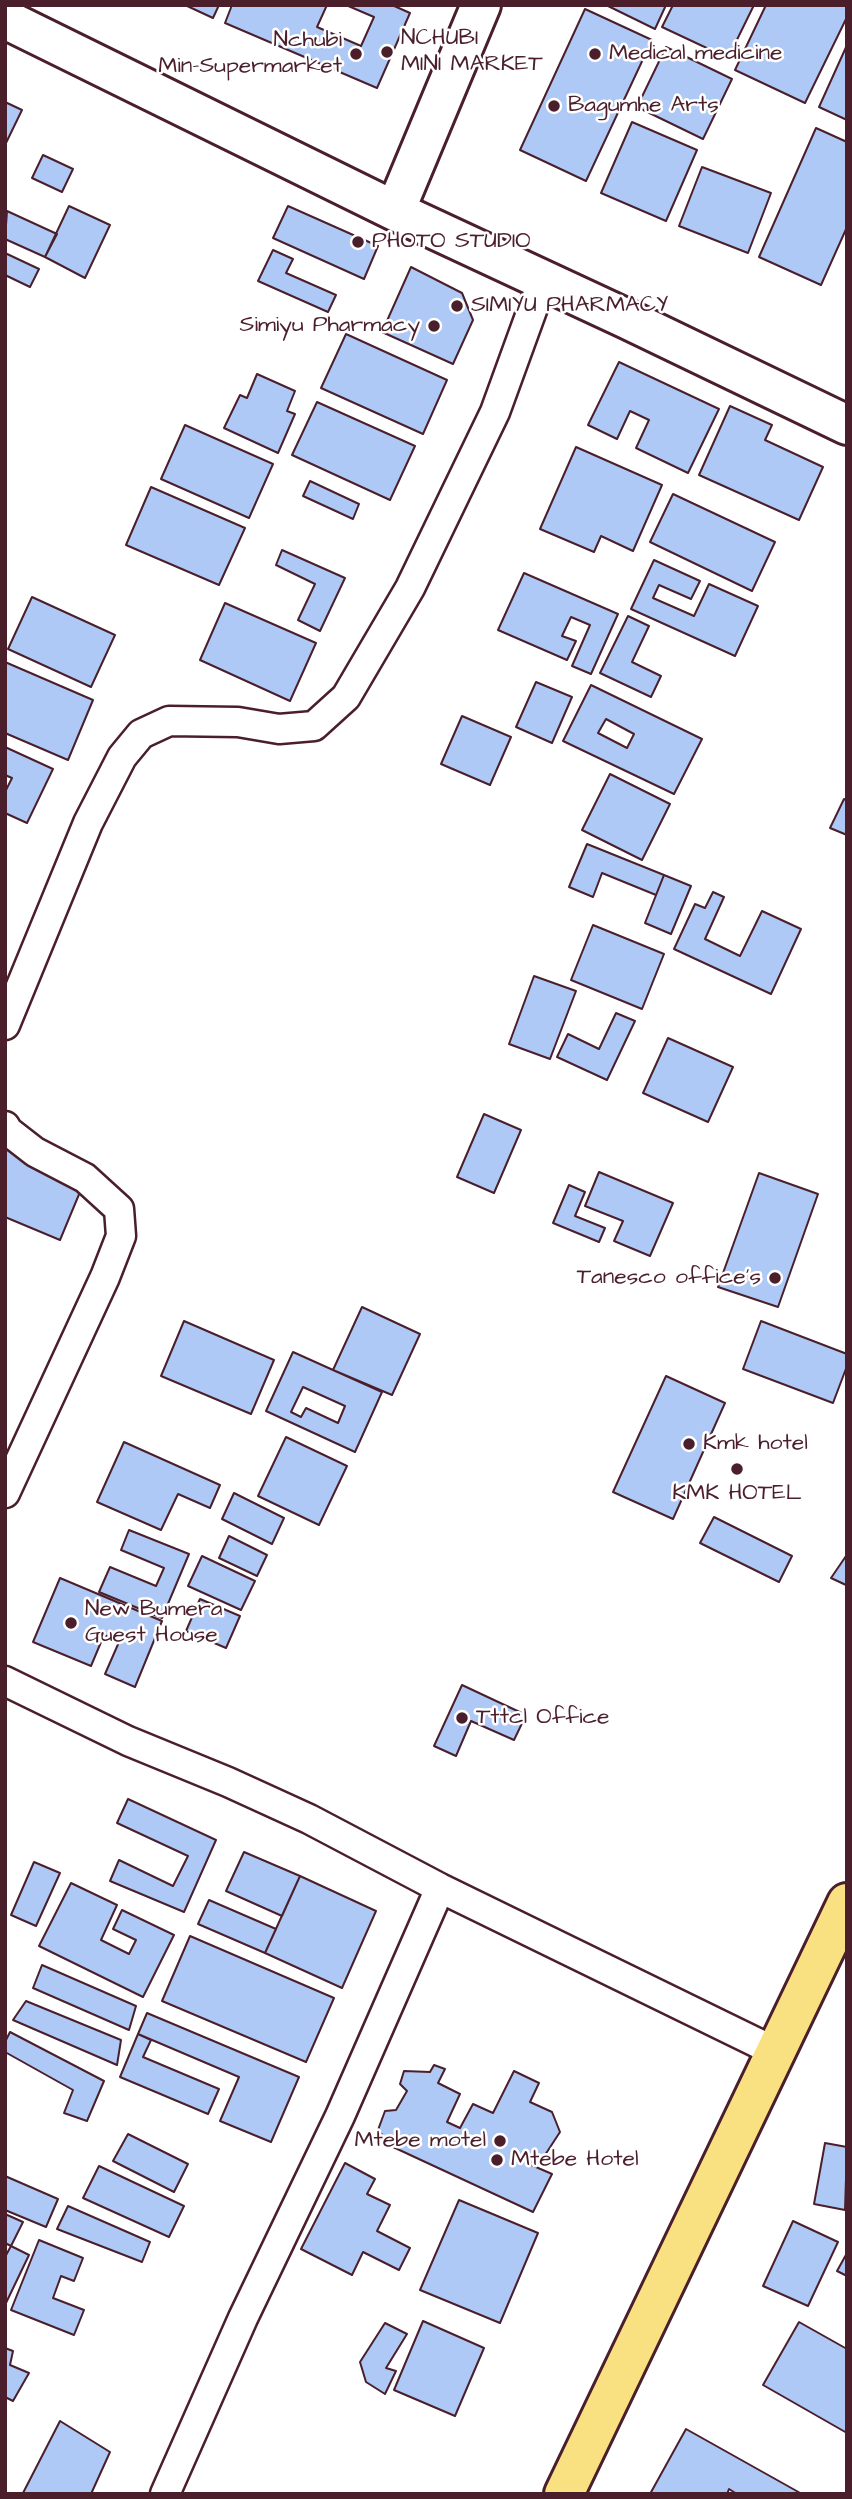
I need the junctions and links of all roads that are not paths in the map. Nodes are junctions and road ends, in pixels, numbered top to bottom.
1 (481, 5) edge
2 (21, 17) edge
3 (395, 211) junction
4 (543, 280) junction
5 (847, 425) edge
6 (5, 1025) edge
7 (5, 1126) edge
8 (5, 1493) edge
9 (5, 1681) edge
10 (440, 1888) junction
11 (847, 1903) edge
12 (776, 2052) junction
13 (165, 2494) edge
14 (564, 2494) edge

1 - 3 street
2 - 3 street
3 - 4 street
4 - 5 street
4 - 6 street
7 - 8 street
9 - 10 street
10 - 12 street
10 - 13 street
11 - 12 highway
12 - 14 highway

